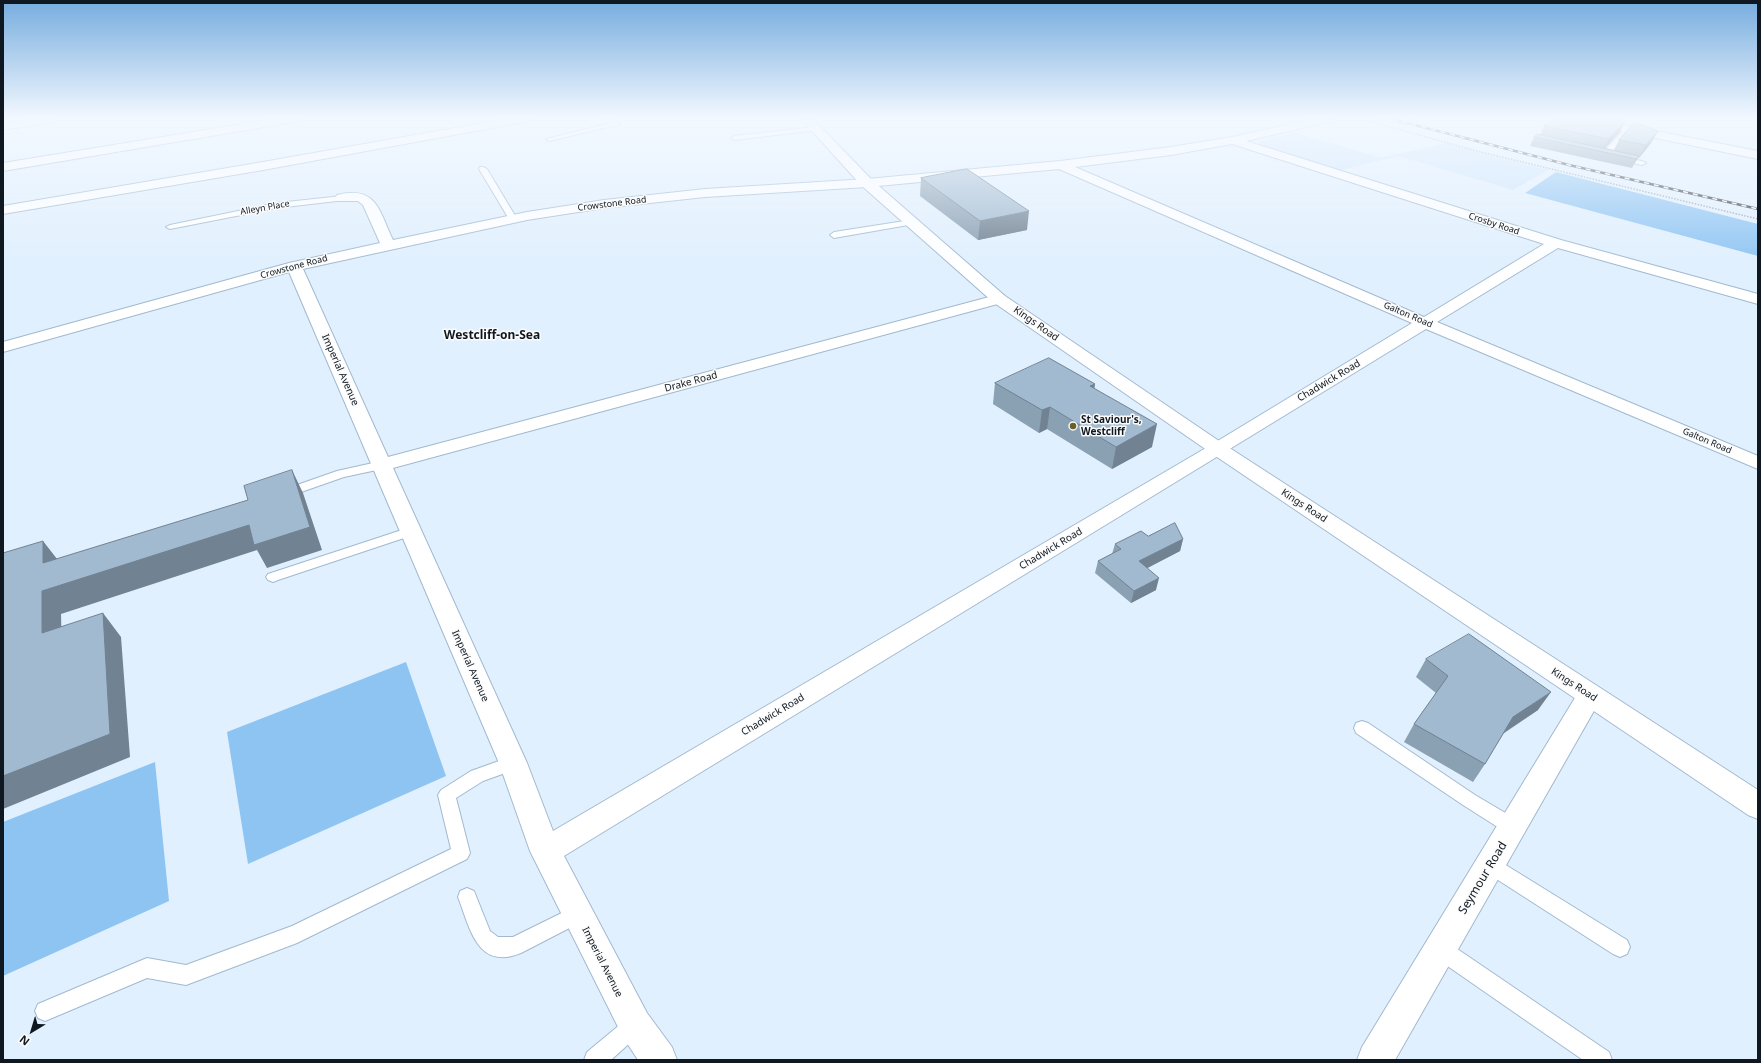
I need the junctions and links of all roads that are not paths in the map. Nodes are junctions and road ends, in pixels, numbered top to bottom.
1 (248, 169) edge
2 (483, 169) dead end
3 (853, 169) edge
4 (1021, 169) edge
5 (1068, 169) edge
6 (1320, 169) edge
7 (963, 174) junction
8 (867, 183) junction
9 (976, 183) edge
10 (377, 190) dead end
11 (361, 197) junction
12 (342, 198) joint
13 (3, 210) edge
14 (513, 219) junction
15 (911, 222) junction
16 (170, 227) dead end
17 (834, 235) dead end
18 (1556, 243) junction
19 (388, 245) junction
20 (294, 266) junction
21 (999, 299) junction
22 (1758, 299) edge
23 (1425, 323) junction
24 (3, 346) edge
25 (1218, 449) junction
26 (1758, 463) edge
27 (382, 465) junction
28 (270, 498) edge
29 (411, 531) junction
30 (273, 577) dead end
31 (1590, 696) junction
32 (1362, 728) dead end
33 (513, 763) junction
34 (1758, 806) edge
35 (1513, 827) junction
36 (545, 851) junction
37 (1490, 865) junction
38 (467, 897) dead end
39 (578, 914) junction
40 (1620, 948) dead end
41 (1440, 950) junction
42 (45, 1011) dead end
43 (635, 1025) junction
44 (595, 1060) edge
45 (659, 1060) edge
46 (1375, 1060) edge
47 (1601, 1060) edge

1 - 13 street
2 - 14 lane
3 - 8 street, Kings Road
4 - 7 street, Crowstone Road
5 - 23 street, Galton Road
6 - 18 street, Crosby Road
7 - 8 street, Crowstone Road
7 - 9 lane
8 - 14 street, Crowstone Road
8 - 15 street, Kings Road
10 - 11 street, Alleyn Place
11 - 12 street, Alleyn Place
11 - 19 street
12 - 16 lane, Alleyn Place
14 - 19 street, Crowstone Road
15 - 17 lane
15 - 21 street, Kings Road
18 - 22 street, Crosby Road
18 - 23 street, Chadwick Road
19 - 20 street, Crowstone Road
20 - 24 street, Crowstone Road
20 - 27 street, Imperial Avenue
21 - 25 street, Kings Road
21 - 27 street, Drake Road
23 - 25 street, Chadwick Road
23 - 26 street, Galton Road
25 - 31 street, Kings Road
25 - 36 street, Chadwick Road
27 - 28 lane
27 - 29 street, Imperial Avenue
29 - 30 lane
29 - 33 street, Imperial Avenue
31 - 34 street, Kings Road
31 - 35 street, Seymour Road
32 - 35 lane
33 - 36 street, Imperial Avenue
33 - 42 lane
35 - 37 street, Seymour Road
36 - 39 street, Imperial Avenue
37 - 40 lane
37 - 41 street, Seymour Road
38 - 39 lane
39 - 43 street, Imperial Avenue
41 - 46 street, Seymour Road
41 - 47 lane
43 - 44 lane
43 - 45 street, Imperial Avenue

